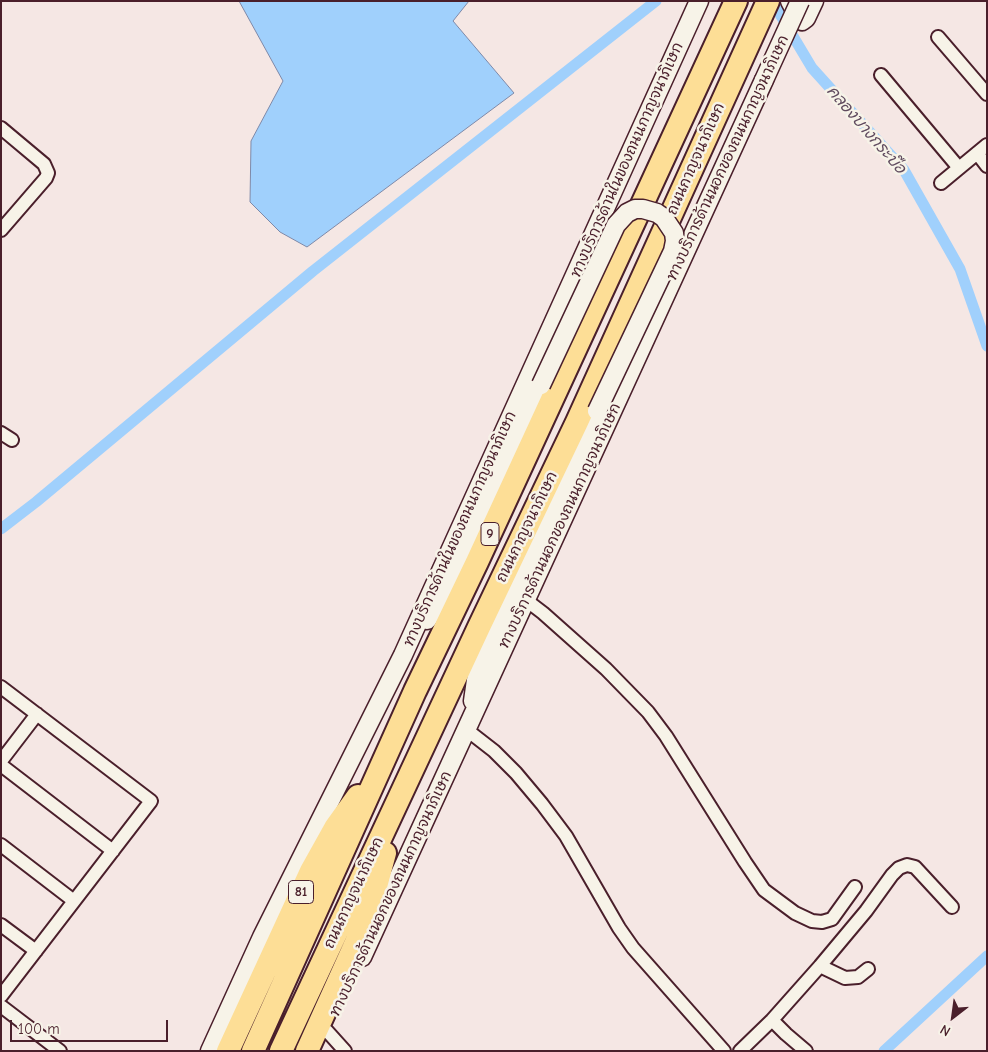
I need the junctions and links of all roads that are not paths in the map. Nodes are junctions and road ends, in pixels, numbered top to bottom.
1 (699, 1) edge
2 (768, 1) edge
3 (790, 1) edge
4 (800, 1) edge
5 (814, 1) edge
6 (732, 10) edge
7 (938, 37) dead end
8 (881, 75) dead end
9 (987, 94) edge
10 (1, 128) edge
11 (987, 145) edge
12 (976, 153) junction
13 (987, 166) edge
14 (959, 168) junction
15 (941, 184) dead end
16 (1, 230) edge
17 (477, 562) junction
18 (449, 589) junction
19 (526, 600) junction
20 (402, 655) junction
21 (1, 687) edge
22 (37, 714) junction
23 (468, 728) junction
24 (388, 752) junction
25 (1, 761) edge
26 (1, 765) edge
27 (399, 798) junction
28 (1, 845) edge
29 (113, 851) junction
30 (855, 887) dead end
31 (74, 901) junction
32 (952, 907) dead end
33 (1, 925) edge
34 (36, 951) junction
35 (820, 966) junction
36 (868, 969) dead end
37 (1, 996) edge
38 (1, 1006) edge
39 (772, 1020) junction
40 (327, 1031) junction
41 (231, 1046) edge
42 (60, 1051) edge
43 (210, 1051) edge
44 (254, 1051) edge
45 (281, 1051) edge
46 (307, 1051) edge
47 (318, 1051) edge
48 (345, 1051) edge
49 (724, 1051) edge
50 (740, 1051) edge
51 (806, 1051) edge

1 - 20 main road, ทางบริการด้านในของถนนกาญจนาภิเษก
2 - 27 highway, ถนนกาญจนาภิเษก / 9
3 - 5 main road
4 - 19 main road, ทางบริการด้านนอกของถนนกาญจนาภิเษก, bridge
6 - 17 highway, ถนนกาญจนาภิเษก / 9
7 - 9 street
8 - 14 street
10 - 16 street
11 - 12 street
12 - 13 street
12 - 14 street
14 - 15 street
17 - 18 highway
17 - 24 highway, ถนนกาญจนาภิเษก / 9
18 - 20 main road
18 - 23 main road, bridge
19 - 23 main road, ทางบริการด้านนอกของถนนกาญจนาภิเษก
19 - 30 street
20 - 43 main road, ทางบริการด้านในของถนนกาญจนาภิเษก
21 - 22 street
22 - 25 street
22 - 29 street
23 - 40 main road, ทางบริการด้านนอกของถนนกาญจนาภิเษก
23 - 49 street
24 - 41 highway, 81
24 - 44 highway, ถนนกาญจนาภิเษก / 9
26 - 29 street
27 - 45 highway, ถนนกาญจนาภิเษก / 9
27 - 46 highway
28 - 31 street
29 - 31 street
31 - 34 street
32 - 35 street
33 - 34 street
34 - 37 street
35 - 36 street
35 - 39 street
38 - 42 street
39 - 50 street
39 - 51 street
40 - 47 main road, ทางบริการด้านนอกของถนนกาญจนาภิเษก
40 - 48 street

